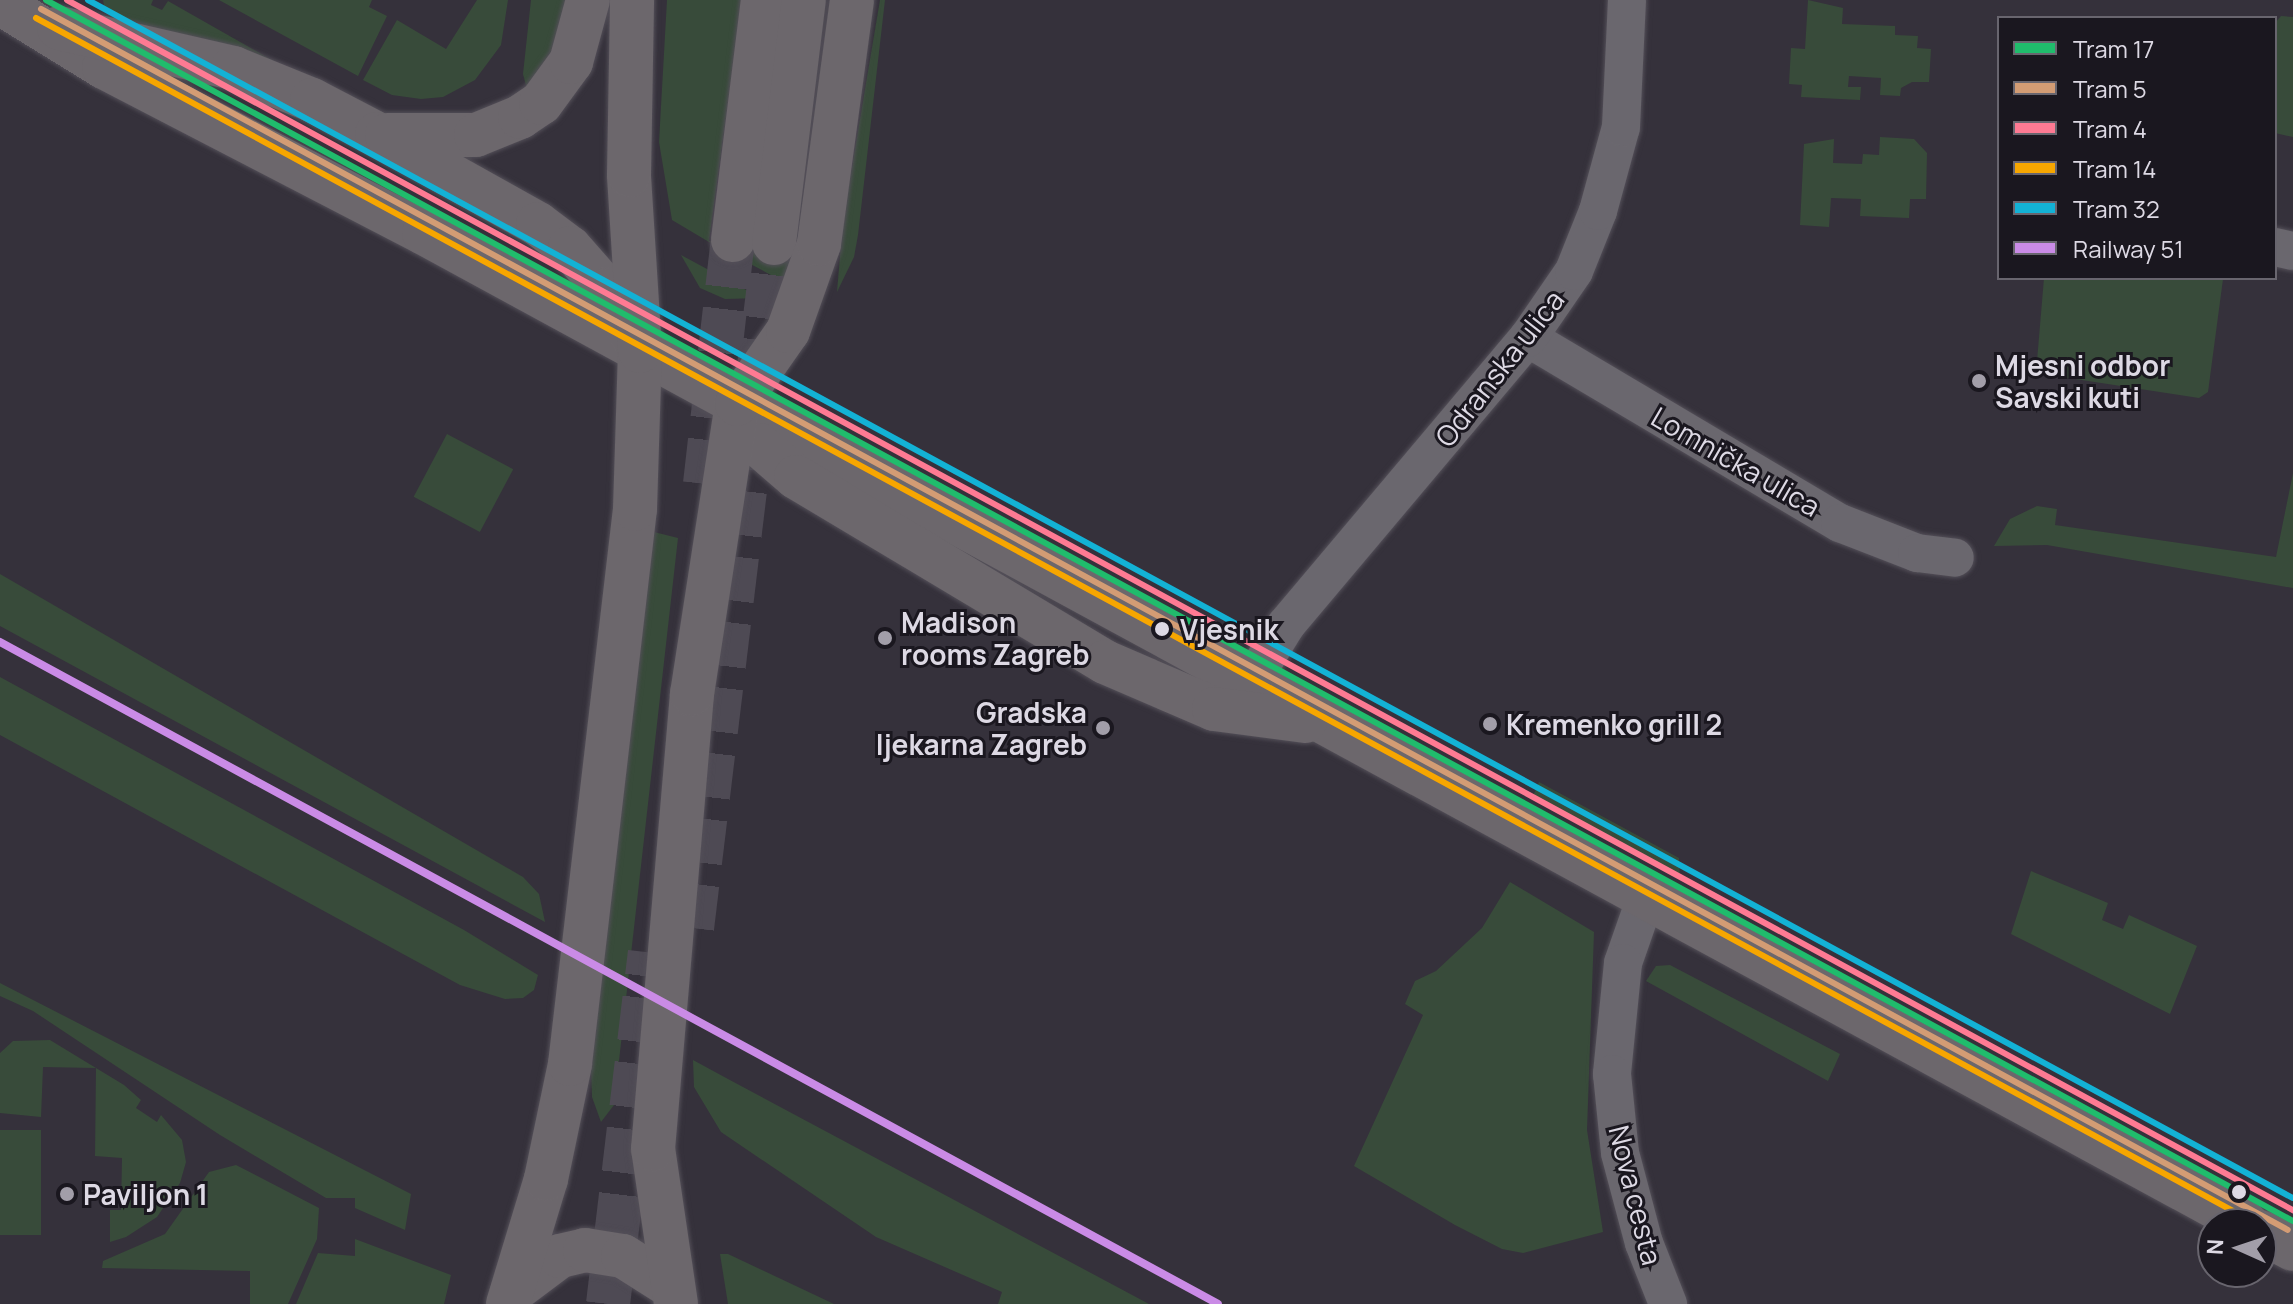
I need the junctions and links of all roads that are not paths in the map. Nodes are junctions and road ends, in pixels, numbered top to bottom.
1 (588, 0) edge
2 (632, 0) edge
3 (763, 0) edge
4 (804, 0) edge
5 (852, 0) edge
6 (1627, 0) edge
7 (0, 3) edge
8 (40, 25) junction
9 (377, 134) junction
10 (1528, 338) junction
11 (640, 351) junction
12 (737, 404) junction
13 (1955, 558) dead end
14 (1251, 682) junction
15 (1327, 723) junction
16 (1646, 897) junction
17 (2218, 1208) edge
18 (674, 1296) edge
19 (510, 1298) edge
20 (1668, 1304) edge

1 - 9 main road
2 - 11 main road
3 - 4 main road
5 - 12 main road
6 - 10 street, Odranska ulica
7 - 8 main road
8 - 9 main road
8 - 11 main road
9 - 11 main road
10 - 13 street, Lomnička ulica
10 - 14 street, Odranska ulica
11 - 12 main road
11 - 19 main road
12 - 14 main road
12 - 15 main road
12 - 18 main road
14 - 15 main road
15 - 16 main road
16 - 17 main road
16 - 20 street, Nova cesta
18 - 19 main road

